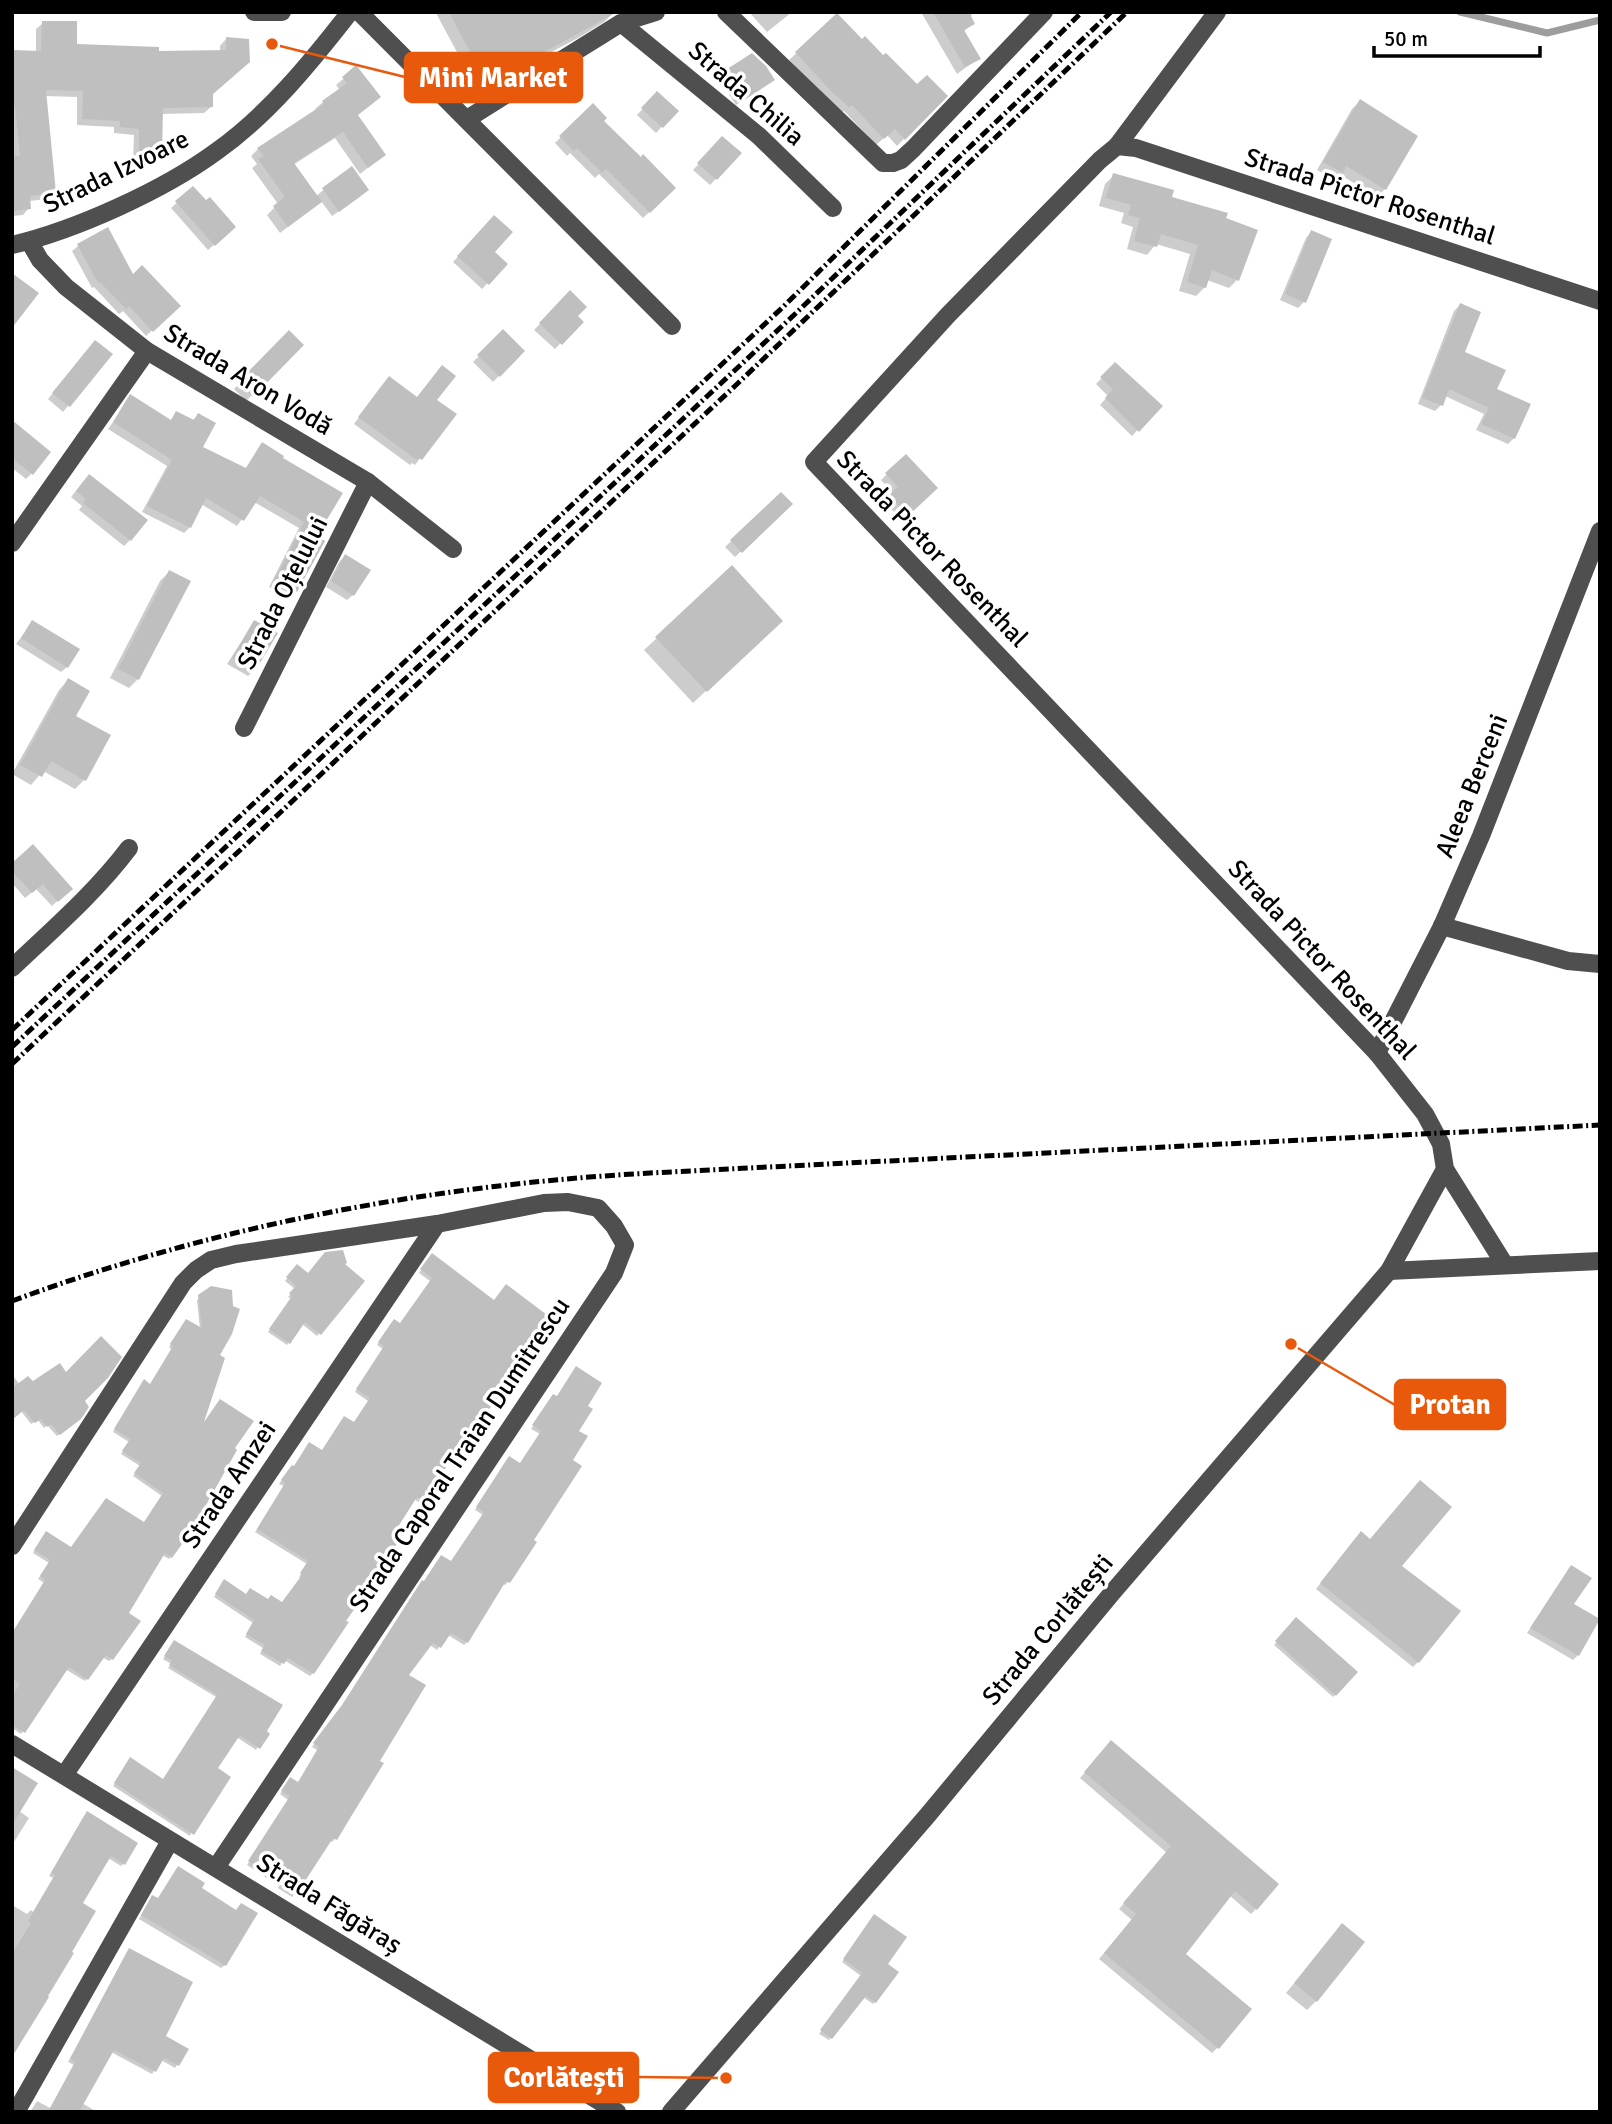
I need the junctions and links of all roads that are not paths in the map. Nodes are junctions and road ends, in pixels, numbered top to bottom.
1 (254, 12) edge
2 (282, 12) edge
3 (350, 12) edge
4 (359, 12) edge
5 (656, 12) edge
6 (726, 12) edge
7 (1044, 12) edge
8 (1217, 12) edge
9 (621, 23) junction
10 (467, 119) junction
11 (1117, 146) junction
12 (833, 208) dead end
13 (21, 243) edge
14 (1600, 300) edge
15 (672, 326) dead end
16 (147, 351) junction
17 (368, 482) junction
18 (1600, 531) edge
19 (12, 543) edge
20 (453, 549) dead end
21 (244, 728) dead end
22 (129, 848) dead end
23 (1442, 926) junction
24 (1600, 964) edge
25 (12, 968) edge
26 (1377, 1053) junction
27 (1445, 1169) junction
28 (437, 1224) junction
29 (1600, 1261) edge
30 (1505, 1265) junction
31 (1390, 1271) junction
32 (12, 1546) edge
33 (12, 1744) edge
34 (65, 1774) junction
35 (170, 1841) junction
36 (217, 1866) junction
37 (16, 2112) edge
38 (617, 2112) edge
39 (671, 2112) edge

1 - 2 street
3 - 13 street, Strada Izvoare
4 - 10 street
5 - 9 street
6 - 7 street
8 - 11 street
9 - 10 street
9 - 12 street, Strada Chilia
10 - 15 street
11 - 14 street, Strada Pictor Rosenthal
11 - 26 street, Strada Pictor Rosenthal
13 - 16 street, Strada Aron Vodă
16 - 17 street, Strada Aron Vodă
16 - 19 street
17 - 20 street, Strada Aron Vodă
17 - 21 street, Strada Oțelului
18 - 23 street, Aleea Berceni
22 - 25 street
23 - 24 street
23 - 26 street, Aleea Berceni
26 - 27 street, Strada Pictor Rosenthal
27 - 30 street, Strada Pictor Rosenthal
27 - 31 street, Strada Corlătești
28 - 32 street
28 - 34 street, Strada Amzei
28 - 36 street, Strada Caporal Traian Dumitrescu
29 - 30 street
30 - 31 street
31 - 39 street, Strada Corlătești
33 - 34 street, Strada Făgăraș
34 - 35 street, Strada Făgăraș
35 - 36 street, Strada Făgăraș
35 - 37 street
36 - 38 street, Strada Făgăraș

